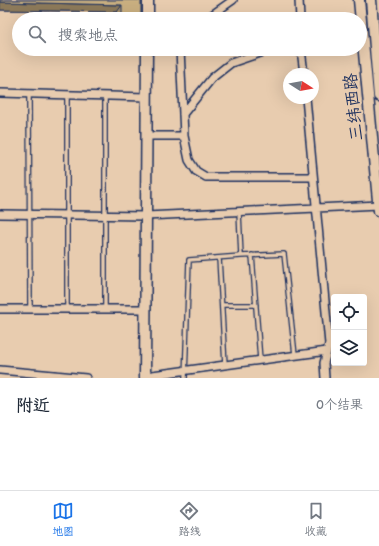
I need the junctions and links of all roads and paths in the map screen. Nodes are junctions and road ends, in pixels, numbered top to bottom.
1 (148, 0) edge
2 (233, 0) edge
3 (299, 0) edge
4 (359, 0) edge
5 (371, 0) edge
6 (148, 12) edge
7 (216, 12) edge
8 (300, 12) edge
9 (360, 12) edge
10 (367, 33) edge
11 (374, 33) junction
12 (148, 56) edge
13 (180, 56) edge
14 (252, 56) edge
15 (302, 56) edge
16 (363, 56) edge
17 (303, 68) edge
18 (0, 93) edge
19 (29, 94) junction
20 (67, 95) junction
21 (105, 96) junction
22 (379, 96) edge
23 (147, 97) junction
24 (306, 104) edge
25 (183, 114) junction
26 (147, 136) junction
27 (184, 136) junction
28 (312, 177) junction
29 (379, 207) edge
30 (316, 208) junction
31 (239, 212) junction
32 (0, 214) edge
33 (30, 215) junction
34 (67, 215) junction
35 (106, 216) junction
36 (146, 216) junction
37 (252, 255) junction
38 (241, 256) junction
39 (219, 258) junction
40 (256, 305) junction
41 (222, 306) junction
42 (0, 309) edge
43 (30, 309) junction
44 (67, 309) junction
45 (105, 309) junction
46 (145, 309) junction
47 (327, 351) junction
48 (295, 355) junction
49 (260, 360) junction
50 (225, 365) junction
51 (0, 370) edge
52 (185, 374) edge
53 (145, 377) edge
54 (86, 378) edge
55 (325, 378) edge

1 - 6 street
2 - 7 street
3 - 8 street
4 - 9 street, 三纬西路
5 - 11 street, 三纬西路
10 - 11 street
11 - 22 street, 三纬西路
12 - 23 street
13 - 25 street
14 - 25 street
15 - 17 street
16 - 29 street, 三纬西路
18 - 19 street
19 - 20 street
19 - 33 lane
20 - 21 street
20 - 34 lane
21 - 23 street
21 - 35 lane
23 - 26 street
24 - 28 street
25 - 27 street
26 - 27 street
26 - 36 street
27 - 28 street
28 - 30 street
29 - 30 street
30 - 31 street
30 - 47 street
31 - 36 street
31 - 38 lane
32 - 33 street
33 - 34 street
33 - 43 lane
34 - 35 street
34 - 44 lane
35 - 36 street
35 - 45 lane
36 - 46 street
37 - 38 lane
37 - 40 lane
37 - 48 lane
38 - 39 lane
39 - 41 lane
39 - 52 lane
40 - 41 lane
40 - 49 lane
41 - 50 lane
42 - 43 street
43 - 44 street
44 - 45 street
45 - 46 street
46 - 53 street
47 - 48 street
47 - 55 street
48 - 49 street
49 - 50 street
50 - 52 street
51 - 54 street
52 - 53 street

